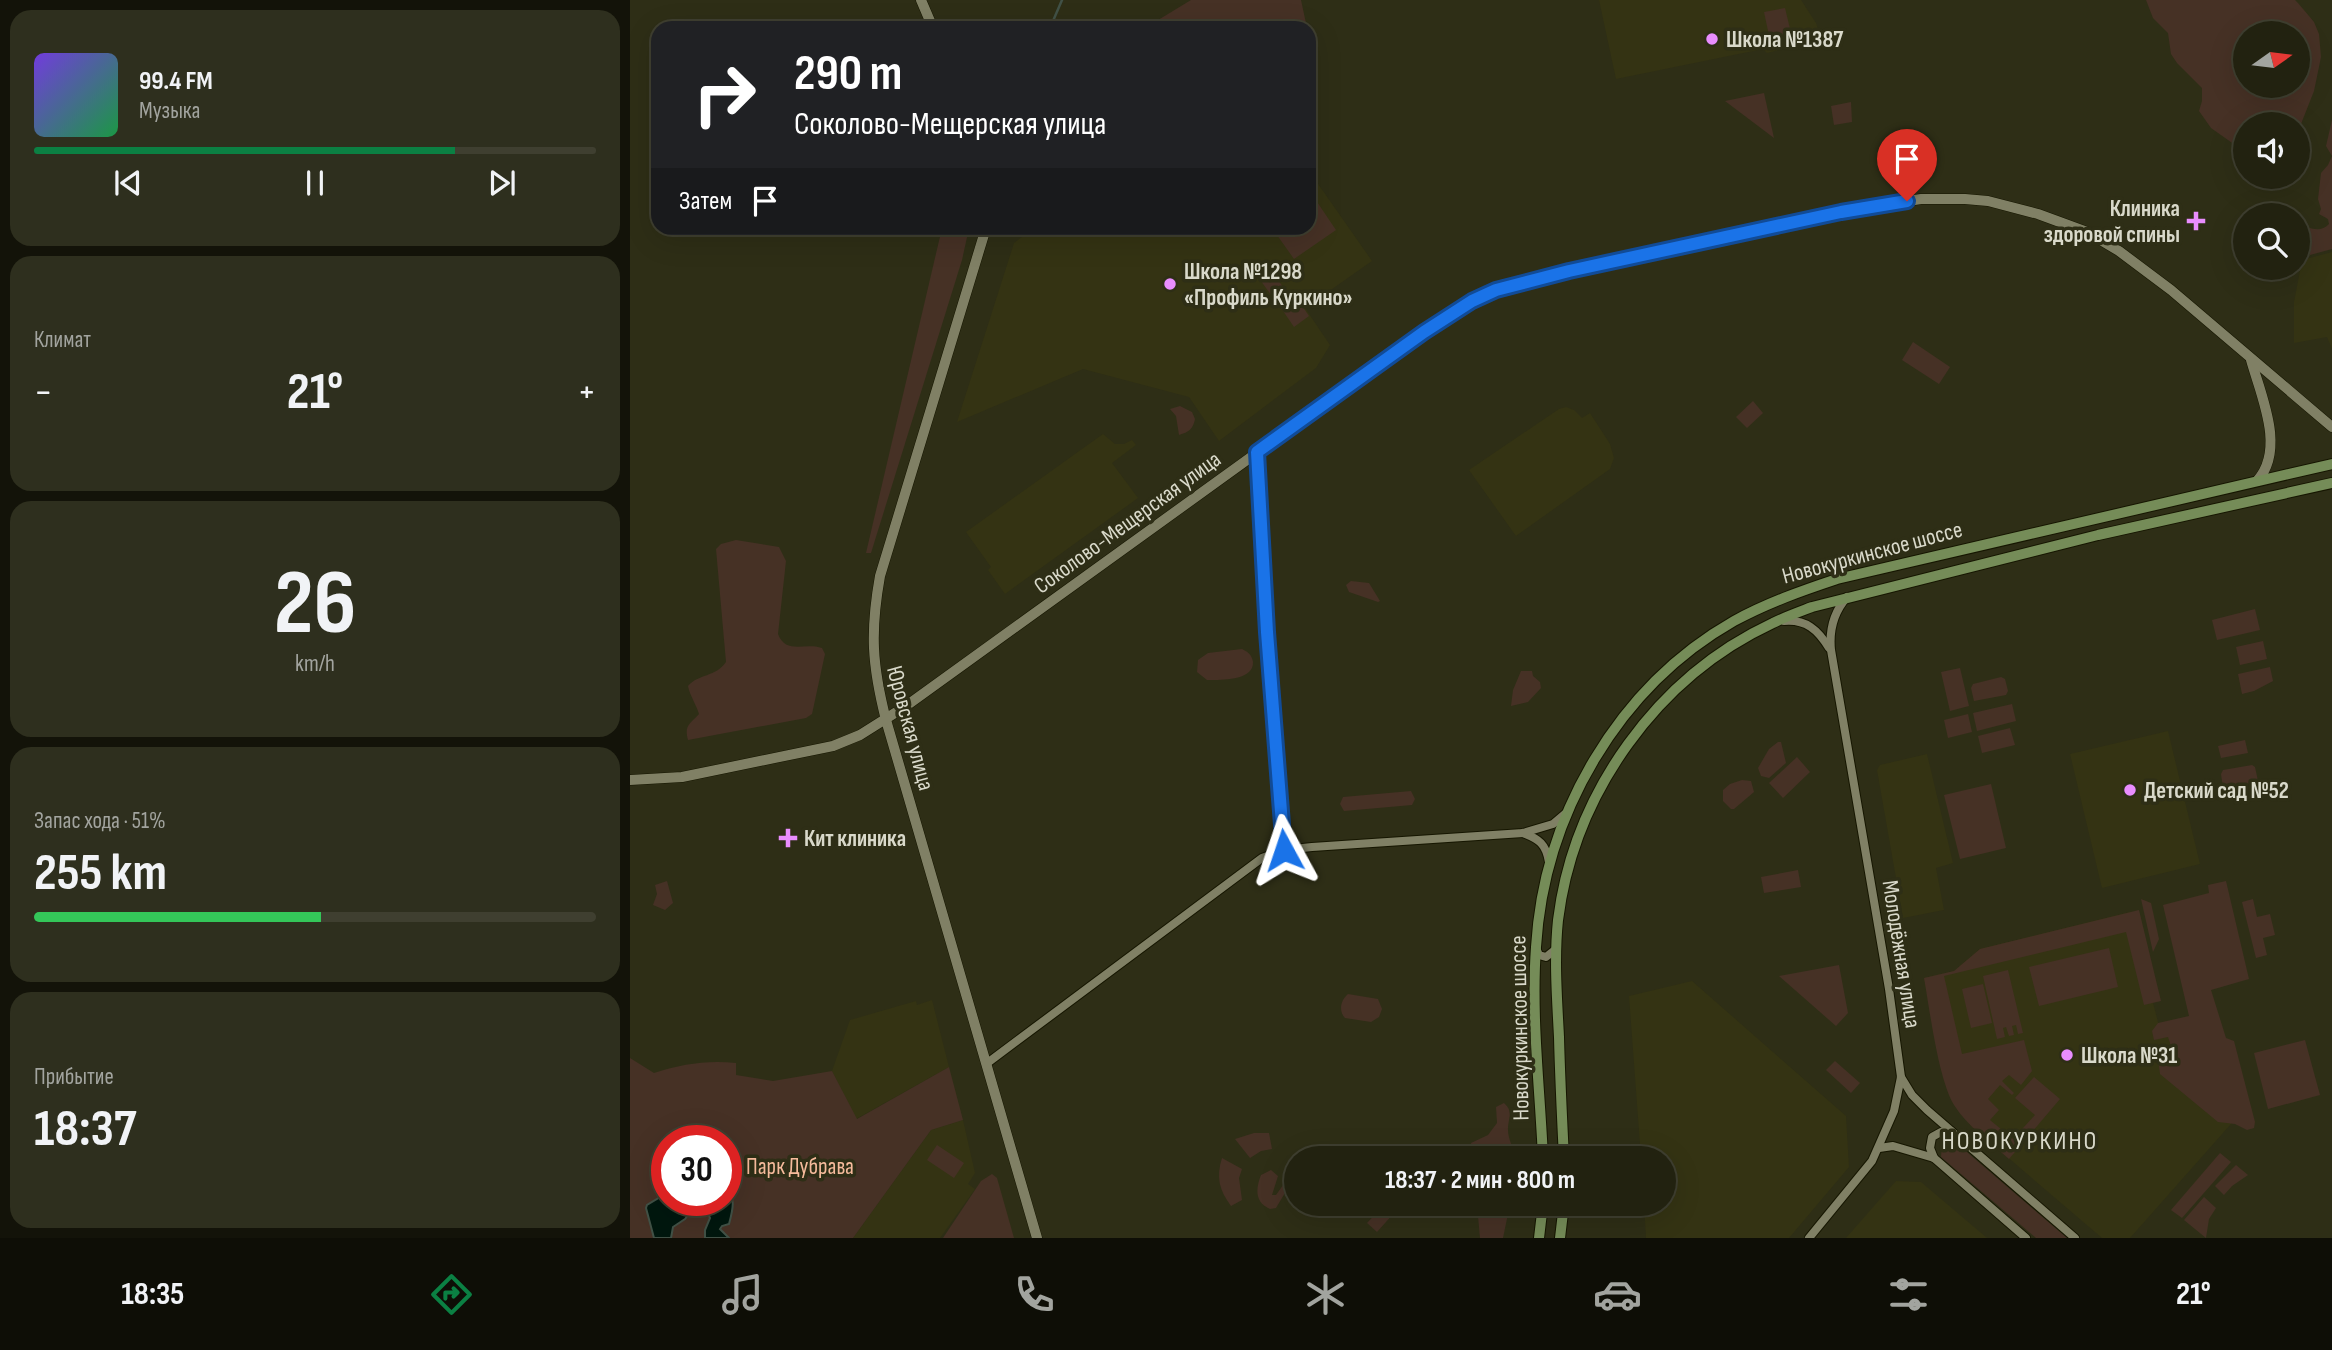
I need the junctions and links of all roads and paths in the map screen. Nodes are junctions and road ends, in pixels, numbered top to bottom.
1 (921, 0) edge
2 (930, 21) edge
3 (984, 235) edge
4 (2251, 359) junction
5 (2332, 427) edge
6 (1257, 452) junction
7 (2332, 464) edge
8 (2257, 481) junction
9 (2332, 482) edge
10 (1847, 597) junction
11 (1773, 622) junction
12 (1831, 650) junction
13 (886, 720) junction
14 (630, 780) edge
15 (1566, 813) junction
16 (1523, 833) junction
17 (1284, 850) junction
18 (1549, 863) junction
19 (1536, 948) junction
20 (1556, 949) junction
21 (986, 1064) junction
22 (1902, 1077) junction
23 (1951, 1131) junction
24 (1542, 1146) edge
25 (1564, 1146) edge
26 (1879, 1147) junction
27 (1934, 1158) junction
28 (1542, 1216) edge
29 (1563, 1216) edge
30 (1037, 1238) edge
31 (1539, 1238) edge
32 (1560, 1238) edge
33 (1809, 1238) edge
34 (2026, 1238) edge
35 (2075, 1238) edge

1 - 2 street
3 - 13 street, Юровская улица
4 - 5 street, Соколово-Мещерская улица
4 - 6 street, Соколово-Мещерская улица
4 - 8 street
6 - 13 street, Соколово-Мещерская улица
6 - 17 street
7 - 8 main road, Новокуркинское шоссе
8 - 15 main road, Новокуркинское шоссе
9 - 10 main road, Новокуркинское шоссе
10 - 11 main road, Новокуркинское шоссе
10 - 12 street, Молодёжная улица
11 - 12 street
11 - 20 main road, Новокуркинское шоссе
12 - 22 street, Молодёжная улица
13 - 14 street, Соколово-Мещерская улица
13 - 21 street, Юровская улица
15 - 16 street
15 - 18 main road, Новокуркинское шоссе
16 - 17 street
16 - 18 street
17 - 21 street
18 - 19 main road, Новокуркинское шоссе
19 - 20 street
19 - 24 main road, Новокуркинское шоссе
20 - 25 main road, Новокуркинское шоссе
21 - 30 street, Юровская улица
22 - 23 street
22 - 26 street, Молодёжная улица
23 - 27 street
23 - 35 street
26 - 27 street
26 - 33 street, Молодёжная улица
27 - 34 street
28 - 31 main road
29 - 32 main road

